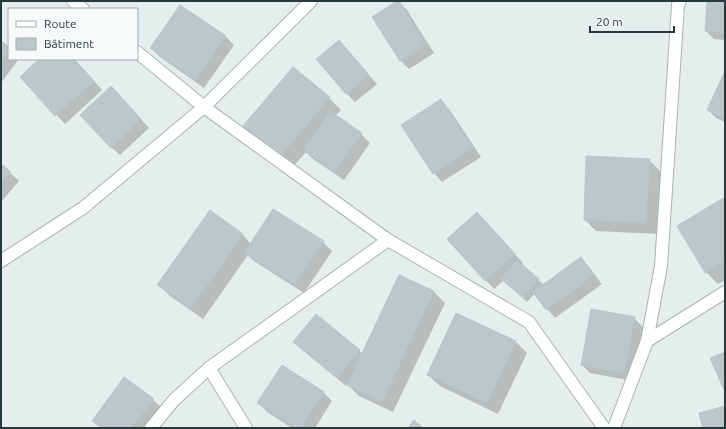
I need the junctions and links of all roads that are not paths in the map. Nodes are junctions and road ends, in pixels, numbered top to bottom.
1 (73, 1) edge
2 (311, 1) edge
3 (680, 1) edge
4 (82, 8) edge
5 (138, 53) edge
6 (204, 107) junction
7 (388, 240) junction
8 (1, 261) edge
9 (725, 292) edge
10 (647, 341) junction
11 (209, 368) junction
12 (151, 428) edge
13 (246, 428) edge
14 (604, 428) edge
15 (614, 428) edge

1 - 4 street
2 - 6 street
3 - 10 street
5 - 6 street
6 - 7 street
6 - 8 street
7 - 11 street
7 - 14 street
9 - 10 street
10 - 15 street
11 - 12 street
11 - 13 street

